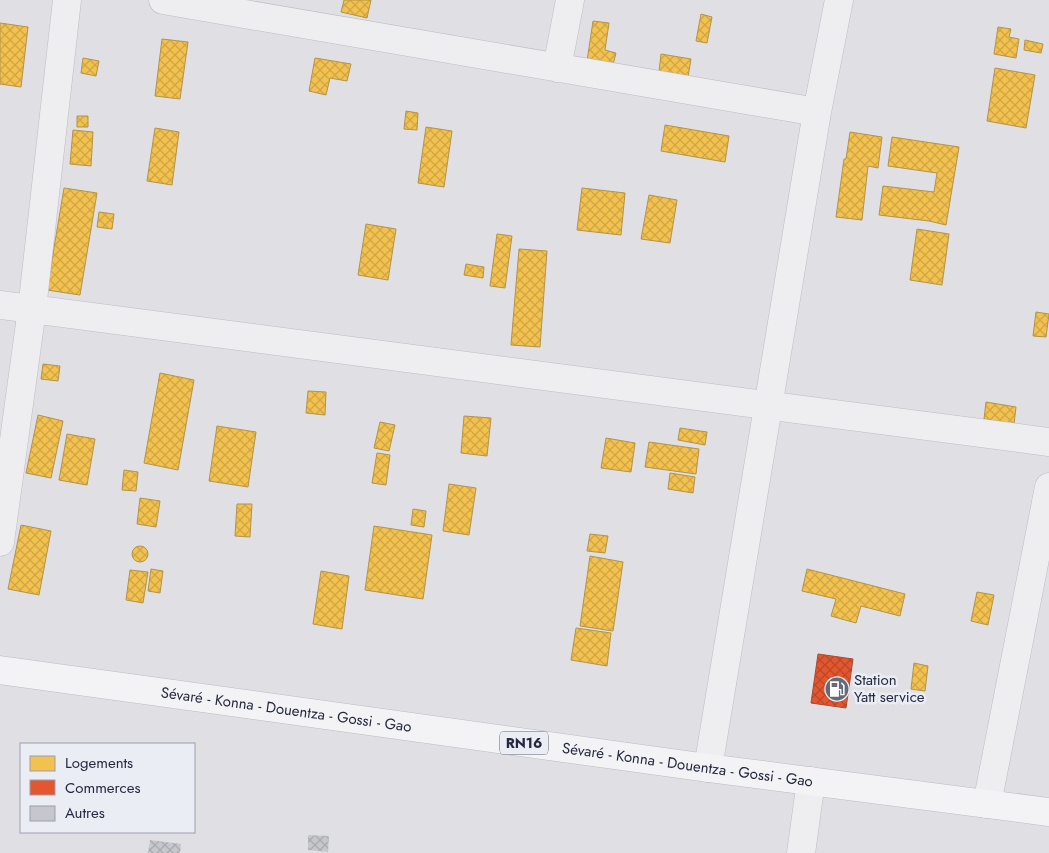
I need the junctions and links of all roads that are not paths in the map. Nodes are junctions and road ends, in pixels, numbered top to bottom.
1 (67, 0) edge
2 (163, 0) edge
3 (570, 0) edge
4 (839, 0) edge
5 (557, 68) junction
6 (817, 112) junction
7 (0, 305) edge
8 (32, 309) junction
9 (768, 405) junction
10 (1049, 442) edge
11 (1049, 487) edge
12 (0, 542) edge
13 (0, 670) edge
14 (708, 768) junction
15 (812, 781) junction
16 (987, 804) junction
17 (1049, 812) edge
18 (801, 853) edge

1 - 8 street
2 - 5 street
3 - 5 street
4 - 6 street
5 - 6 street
6 - 9 street
7 - 8 street
8 - 9 street
8 - 12 street
9 - 10 street
9 - 14 street
11 - 16 street
13 - 14 main road, Sévaré - Konna - Douentza - Gossi - Gao / RN16
14 - 15 main road, Sévaré - Konna - Douentza - Gossi - Gao / RN16
15 - 16 main road, Sévaré - Konna - Douentza - Gossi - Gao / RN16
15 - 18 street
16 - 17 main road, Sévaré - Konna - Douentza - Gossi - Gao / RN16

